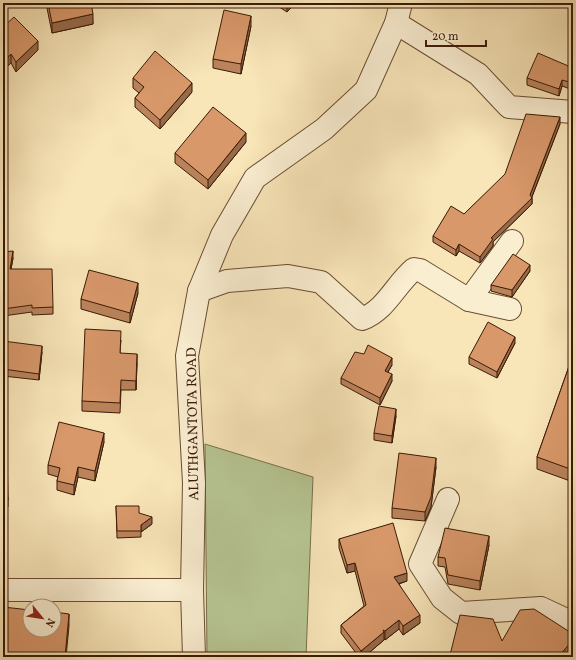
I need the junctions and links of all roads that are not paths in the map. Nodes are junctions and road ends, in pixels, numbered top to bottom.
1 (398, 13) edge
2 (573, 112) edge
3 (512, 241) dead end
4 (199, 291) junction
5 (469, 300) junction
6 (510, 309) dead end
7 (448, 499) dead end
8 (3, 590) edge
9 (192, 590) junction
10 (573, 623) edge
11 (194, 657) edge

1 - 2 street
1 - 4 street, ALUTHGANTOTA ROAD
3 - 5 street
4 - 5 street
4 - 9 street, ALUTHGANTOTA ROAD
5 - 6 street
7 - 10 street
8 - 9 street
9 - 11 street, ALUTHGANTOTA ROAD

